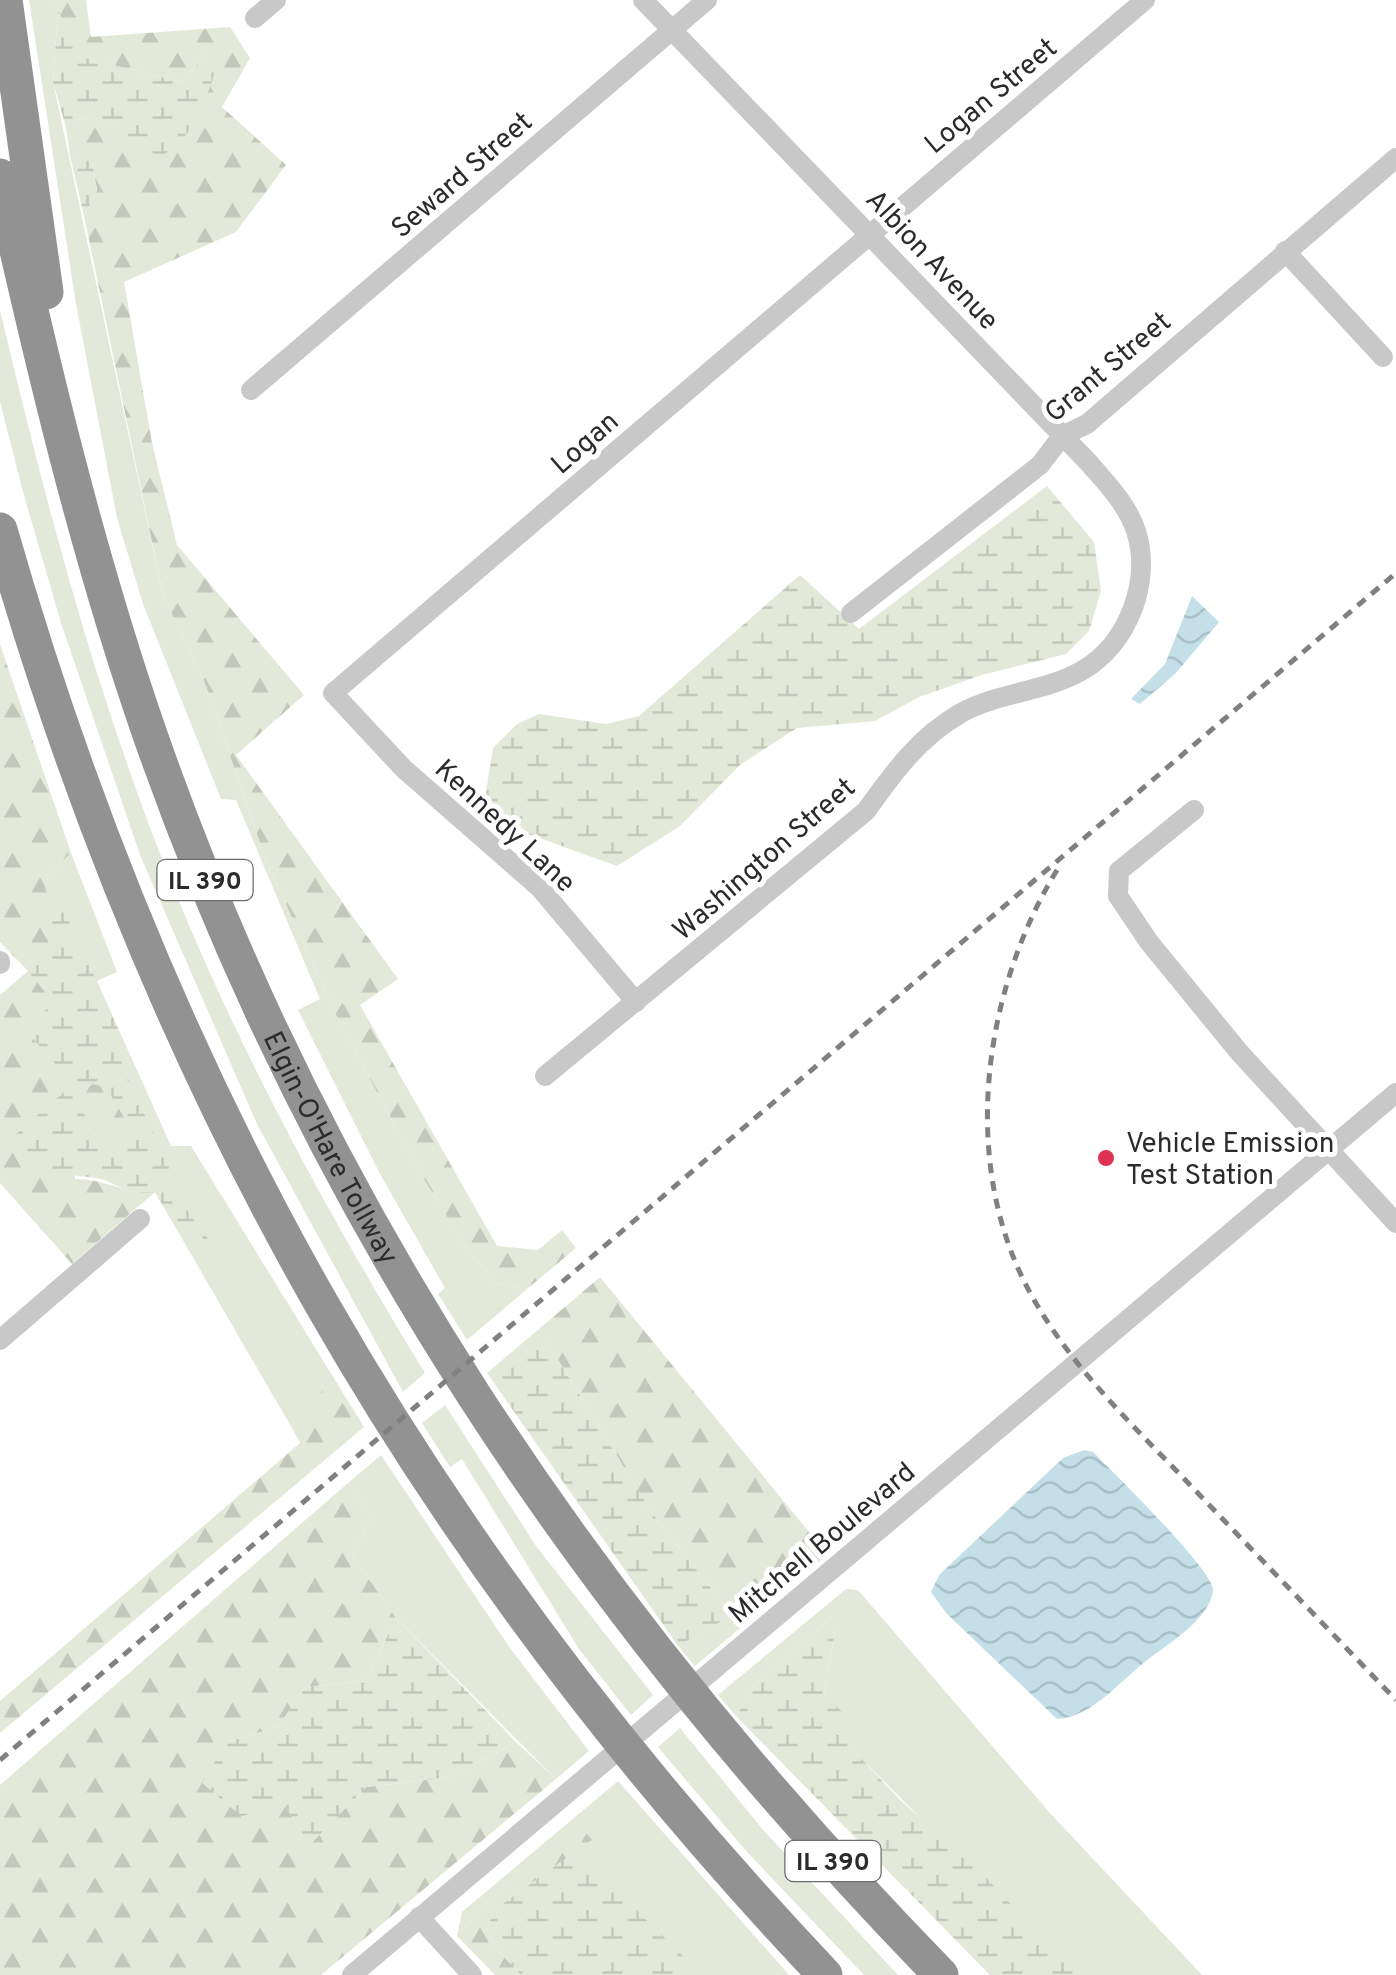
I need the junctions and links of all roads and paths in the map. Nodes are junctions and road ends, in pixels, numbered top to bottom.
1 (5, 0) edge
2 (276, 0) edge
3 (644, 0) edge
4 (707, 0) edge
5 (1145, 0) edge
6 (255, 18) dead end
7 (672, 30) junction
8 (1396, 158) edge
9 (0, 176) edge
10 (871, 232) junction
11 (1285, 250) junction
12 (1383, 357) dead end
13 (251, 390) dead end
14 (56, 413) junction
15 (1062, 436) junction
16 (0, 530) edge
17 (1141, 579) joint
18 (851, 613) dead end
19 (333, 693) joint
20 (1194, 810) dead end
21 (636, 1002) junction
22 (546, 1076) dead end
23 (1396, 1093) edge
24 (1327, 1151) junction
25 (140, 1220) dead end
26 (1396, 1223) edge
27 (0, 1340) edge
28 (419, 1917) junction
29 (936, 1968) edge
30 (352, 1975) edge
31 (472, 1975) edge
32 (826, 1975) edge

1 - 14 highway
2 - 6 street
3 - 7 street, Albion Avenue
4 - 7 street, Seward Street
5 - 10 street, Logan Street
7 - 10 street, Albion Avenue
7 - 13 street, Seward Street
8 - 11 street, Grant Street
9 - 14 highway, Elgin-O'Hare Tollway / IL 390
10 - 15 street, Albion Avenue
10 - 19 street, Logan
11 - 12 street
11 - 15 street, Grant Street
14 - 29 highway, Elgin-O'Hare Tollway / IL 390
15 - 17 street, Albion Avenue
15 - 18 street, Grant Street
16 - 32 highway, IL 390
17 - 21 street, Washington Street
19 - 21 street, Kennedy Lane
20 - 24 street
21 - 22 street, Washington Street
23 - 24 street, Mitchell Boulevard
24 - 26 street
24 - 28 street, Mitchell Boulevard
25 - 27 street
28 - 30 street, Mitchell Boulevard
28 - 31 street

